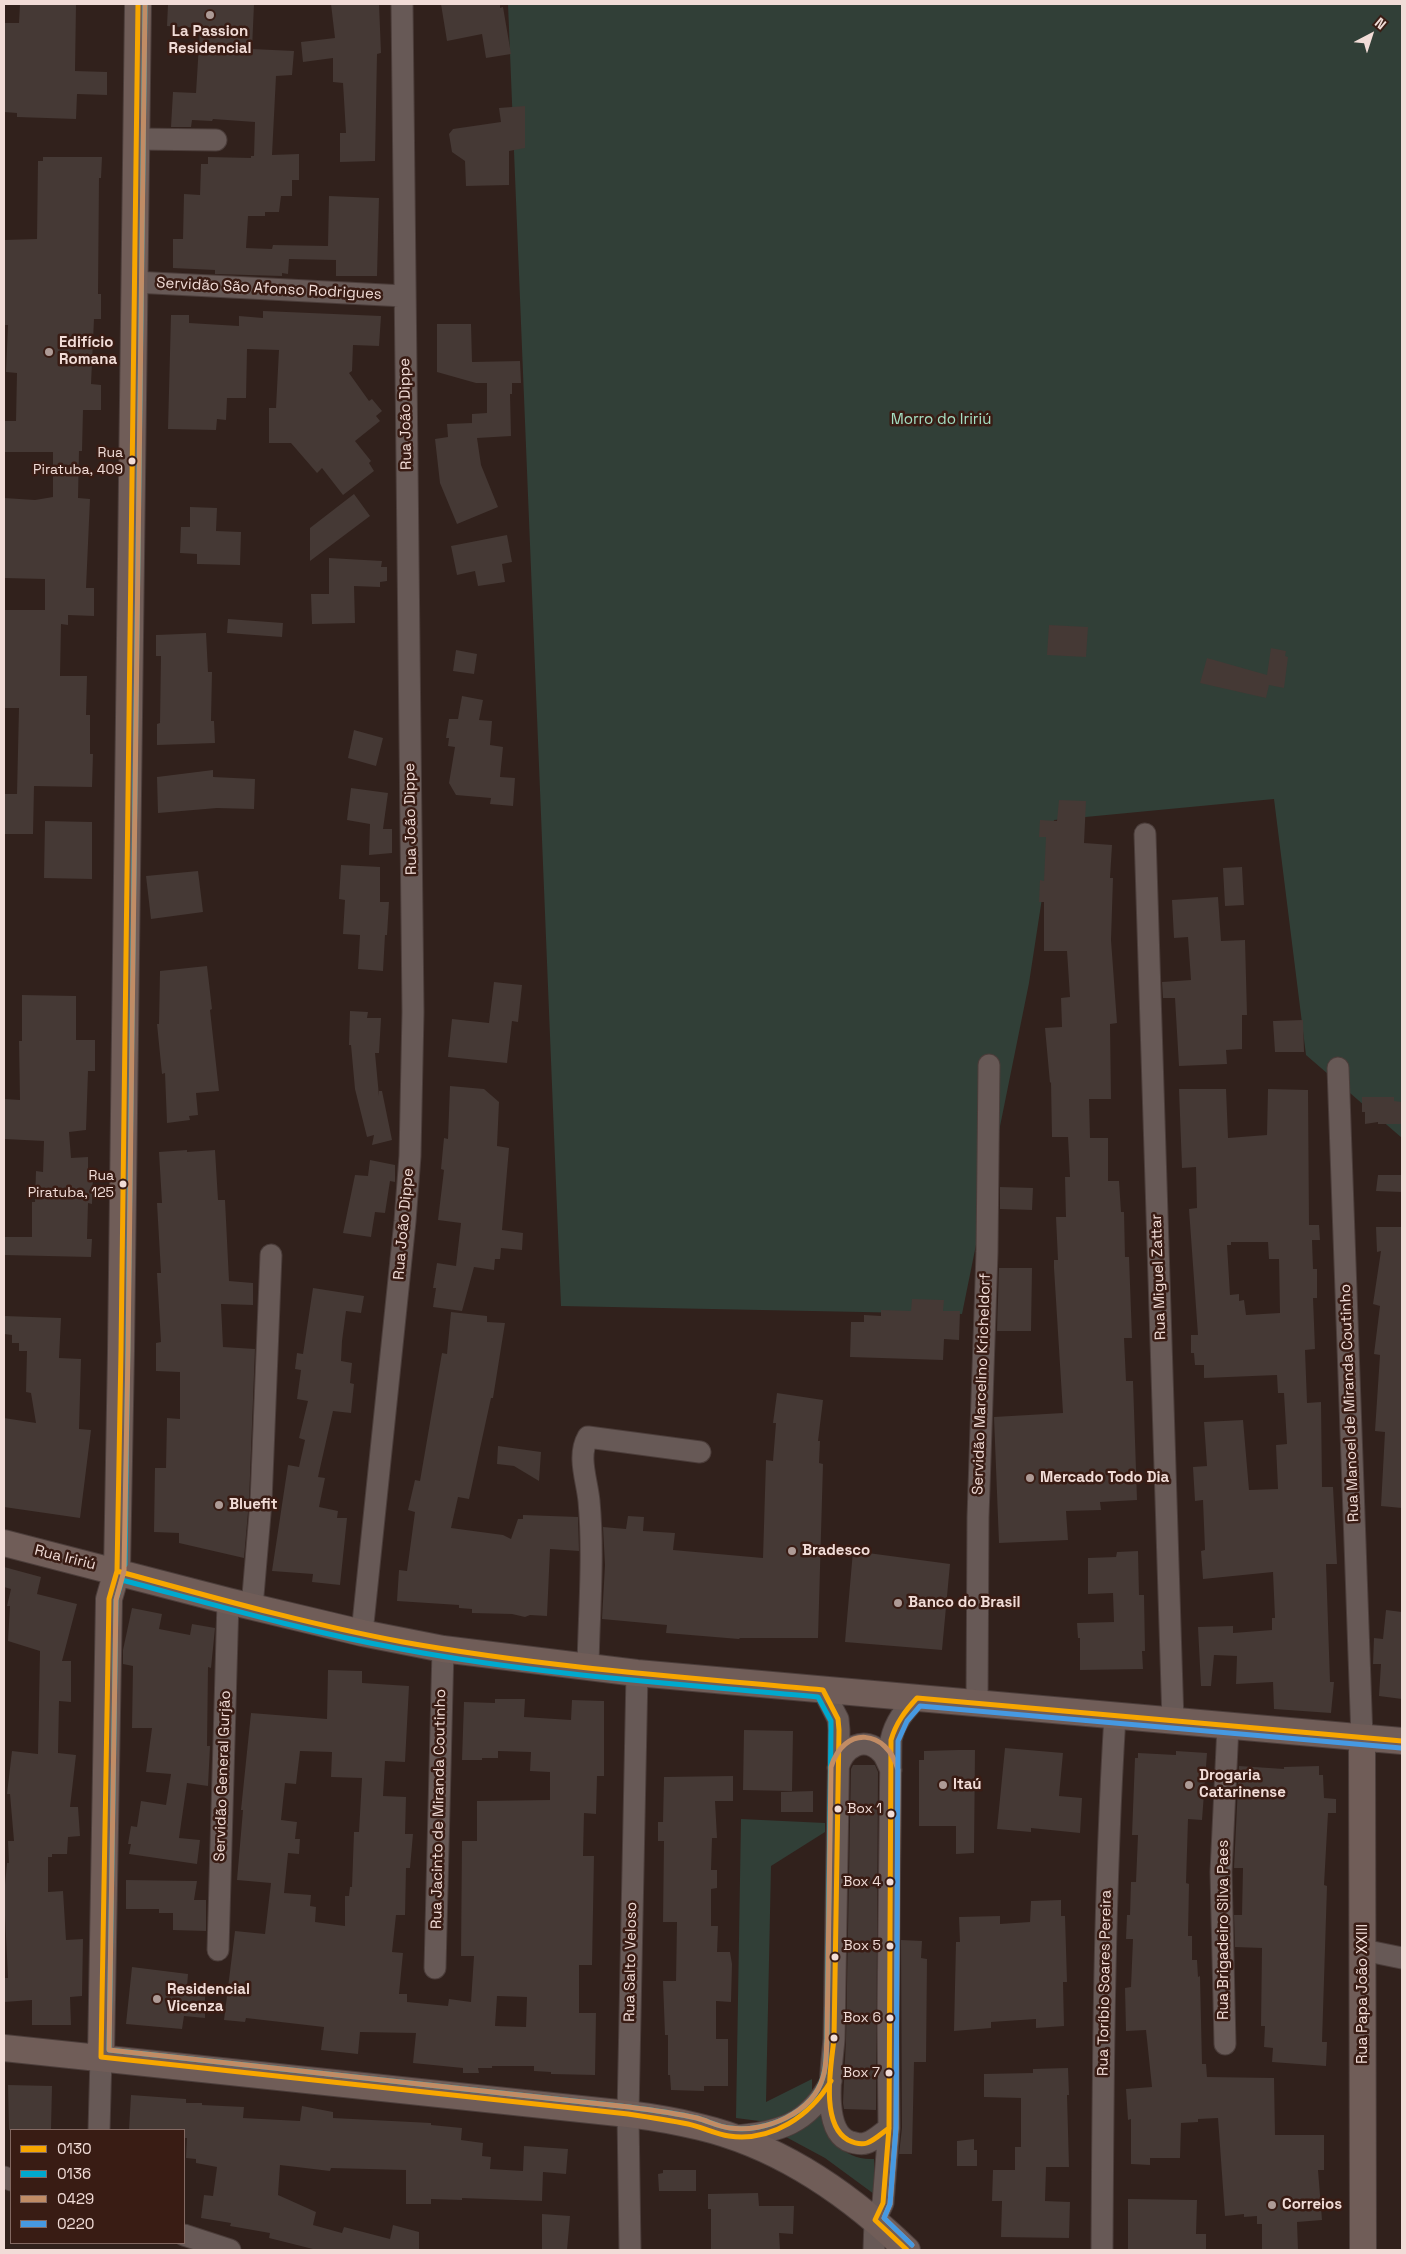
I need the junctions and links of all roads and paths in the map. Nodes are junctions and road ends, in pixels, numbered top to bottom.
1 (138, 4) edge
2 (402, 4) edge
3 (136, 139) junction
4 (216, 140) dead end
5 (134, 282) junction
6 (404, 296) junction
7 (1145, 834) dead end
8 (989, 1065) dead end
9 (1338, 1068) dead end
10 (272, 1255) dead end
11 (700, 1452) dead end
12 (4, 1542) edge
13 (117, 1571) junction
14 (240, 1604) junction
15 (362, 1633) junction
16 (443, 1649) junction
17 (588, 1667) junction
18 (637, 1673) junction
19 (823, 1690) junction
20 (917, 1698) junction
21 (977, 1703) junction
22 (1115, 1716) junction
23 (1173, 1721) junction
24 (1228, 1726) junction
25 (1362, 1738) junction
26 (1402, 1741) edge
27 (838, 1768) junction
28 (890, 1770) junction
29 (218, 1950) dead end
30 (1362, 1950) junction
31 (1402, 1958) edge
32 (435, 1968) dead end
33 (1225, 2044) dead end
34 (4, 2048) edge
35 (101, 2057) junction
36 (831, 2081) junction
37 (628, 2114) junction
38 (889, 2128) junction
39 (99, 2129) edge
40 (732, 2136) junction
41 (875, 2220) junction
42 (195, 2242) edge
43 (230, 2250) edge
44 (630, 2250) edge
45 (874, 2250) edge
46 (907, 2250) edge
47 (1102, 2250) edge
48 (1363, 2250) edge

1 - 3 main road
2 - 6 street, Rua João Dippe
3 - 4 street
3 - 5 main road
5 - 6 street, Servidão São Afonso Rodrigues
5 - 13 main road
6 - 15 street, Rua João Dippe
7 - 23 street, Rua Miguel Zattar
8 - 21 street, Servidão Marcelino Kricheldorf
9 - 25 street, Rua Manoel de Miranda Coutinho
10 - 14 street, Servidão General Gurjão
11 - 17 street
12 - 13 main road, Rua Iririú
13 - 14 main road, Rua Iririú
13 - 35 main road
14 - 15 main road, Rua Iririú
14 - 29 street, Servidão General Gurjão
15 - 16 main road, Rua Iririú
16 - 17 main road, Rua Iririú
16 - 32 street, Rua Jacinto de Miranda Coutinho
17 - 18 main road, Rua Iririú
18 - 19 main road, Rua Iririú
18 - 37 street, Rua Salto Veloso
19 - 20 main road, Rua Iririú
19 - 27 street
20 - 21 main road, Rua Iririú
20 - 28 street
21 - 22 main road, Rua Iririú
22 - 23 main road, Rua Iririú
22 - 47 street, Rua Toríbio Soares Pereira
23 - 24 main road, Rua Iririú
24 - 25 main road, Rua Iririú
24 - 33 street, Rua Brigadeiro Silva Paes
25 - 26 main road, Rua Iririú
25 - 30 main road, Rua Papa João XXIII
27 - 28 street
27 - 36 street
28 - 38 street
30 - 31 street
30 - 48 main road, Rua Papa João XXIII
34 - 35 main road
35 - 37 main road
35 - 39 street
36 - 38 street
36 - 40 street
37 - 40 main road
37 - 44 street, Rua Salto Veloso
38 - 41 street
40 - 41 main road
41 - 45 street
41 - 46 main road
42 - 43 street

